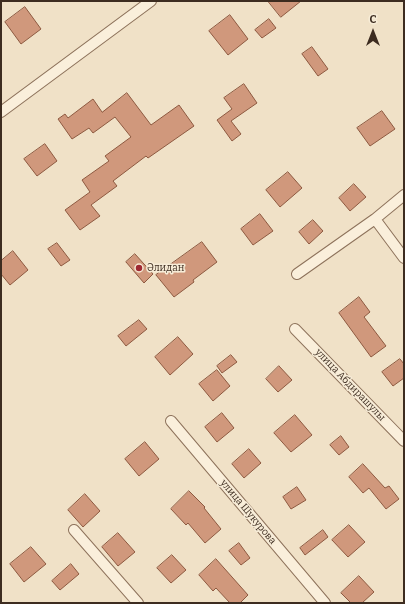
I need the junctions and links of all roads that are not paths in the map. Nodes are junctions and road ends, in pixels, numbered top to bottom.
1 (151, 1) edge
2 (1, 112) edge
3 (404, 195) edge
4 (375, 219) junction
5 (404, 258) edge
6 (297, 274) dead end
7 (295, 329) dead end
8 (171, 421) dead end
9 (404, 441) edge
10 (74, 530) dead end
11 (138, 603) edge
12 (326, 603) edge

1 - 2 street
3 - 4 street
4 - 5 street
4 - 6 street
7 - 9 street, улица Абдирашулы
8 - 12 street, улица Шукурова
10 - 11 street

